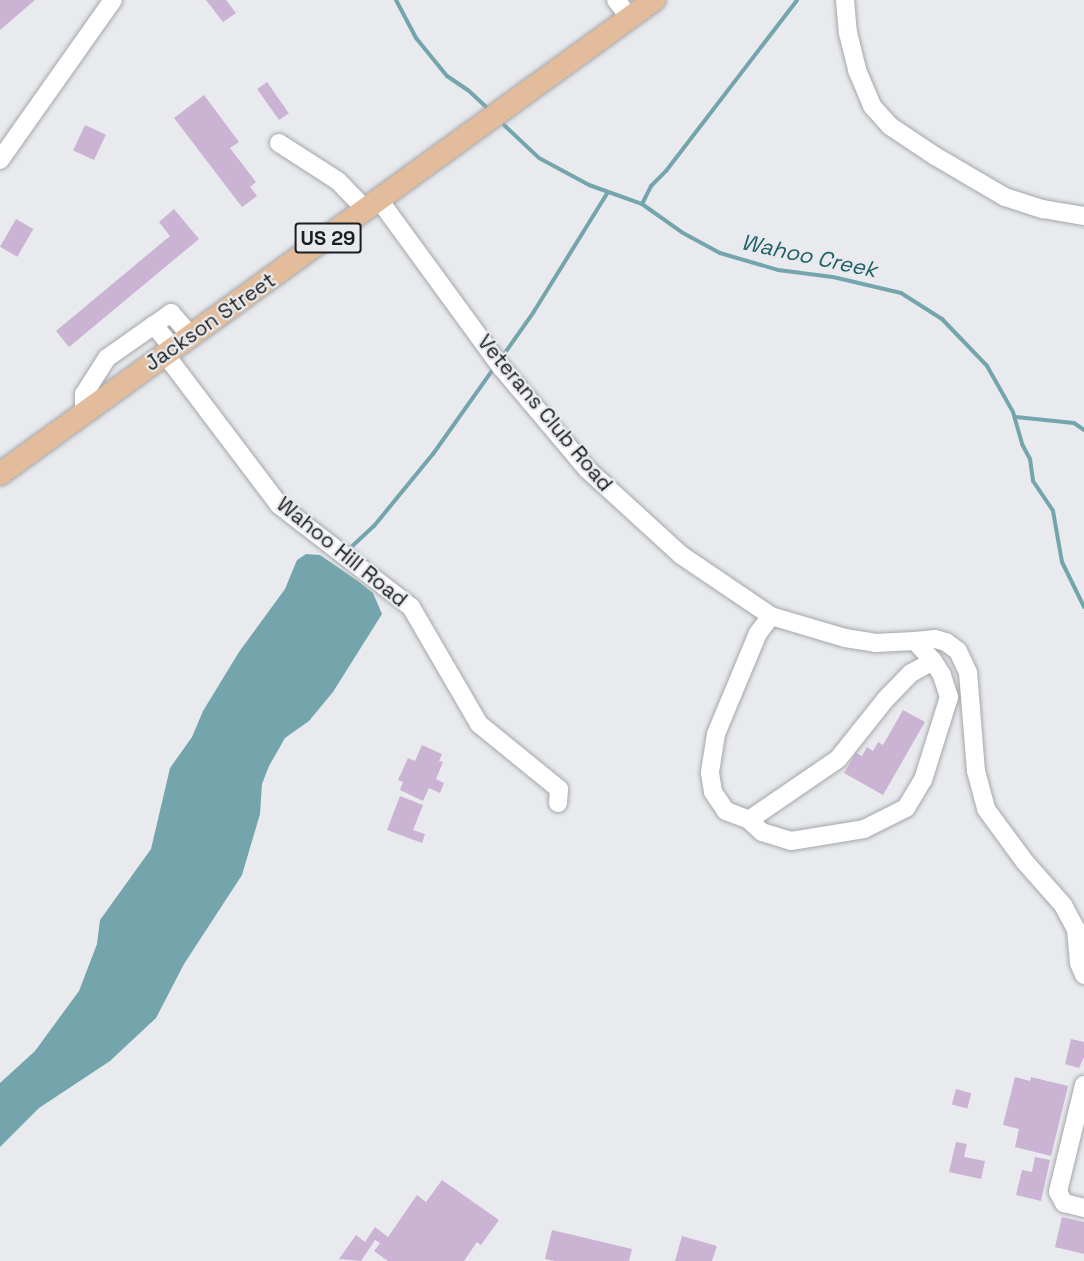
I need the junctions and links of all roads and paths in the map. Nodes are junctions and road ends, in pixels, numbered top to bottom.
1 (113, 0) edge
2 (616, 0) edge
3 (654, 0) edge
4 (845, 0) edge
5 (630, 18) junction
6 (279, 143) dead end
7 (0, 160) edge
8 (373, 206) junction
9 (1084, 216) edge
10 (176, 346) junction
11 (84, 413) junction
12 (0, 474) edge
13 (771, 616) junction
14 (915, 641) junction
15 (933, 661) junction
16 (558, 803) dead end
17 (748, 820) junction
18 (1084, 975) edge
19 (1084, 1085) edge
20 (1084, 1208) edge

1 - 7 street
2 - 5 street
3 - 5 main road, Jackson Street / US 29
4 - 9 street
5 - 8 main road, Jackson Street / US 29
6 - 8 street, Veterans Club Road
8 - 10 main road, Jackson Street / US 29
8 - 13 street, Veterans Club Road
10 - 11 main road, Jackson Street / US 29
10 - 11 street
10 - 16 street, Wahoo Hill Road
11 - 12 main road, Jackson Street / US 29
13 - 14 street, Veterans Club Road
13 - 17 street
14 - 15 street
14 - 18 street, Veterans Club Road
15 - 17 street
15 - 17 street
19 - 20 street

